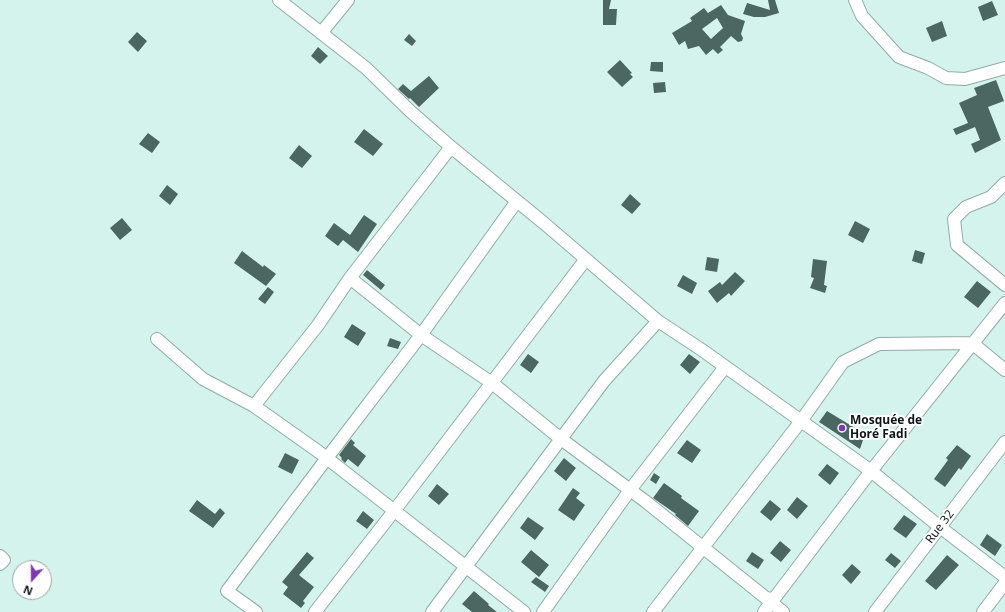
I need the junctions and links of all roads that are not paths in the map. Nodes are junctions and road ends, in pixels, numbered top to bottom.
1 (279, 0) edge
2 (348, 0) edge
3 (855, 0) edge
4 (321, 33) junction
5 (1005, 68) edge
6 (451, 147) junction
7 (1005, 183) edge
8 (517, 201) junction
9 (586, 260) junction
10 (350, 278) junction
11 (1005, 285) edge
12 (1005, 303) edge
13 (658, 321) junction
14 (421, 335) junction
15 (157, 339) dead end
16 (972, 343) junction
17 (725, 367) junction
18 (1005, 370) edge
19 (492, 383) junction
20 (254, 406) junction
21 (801, 421) junction
22 (562, 439) junction
23 (1005, 442) edge
24 (327, 458) junction
25 (871, 471) junction
26 (630, 490) junction
27 (394, 511) junction
28 (940, 527) junction
29 (703, 548) junction
30 (0, 556) edge
31 (0, 564) edge
32 (467, 566) junction
33 (1005, 577) edge
34 (1005, 583) edge
35 (770, 600) junction
36 (256, 612) edge
37 (314, 612) edge
38 (432, 612) edge
39 (524, 612) edge
40 (543, 612) edge
41 (653, 612) edge
42 (764, 612) edge
43 (783, 612) edge
44 (875, 612) edge
45 (983, 612) edge

1 - 4 street
2 - 4 street
3 - 5 street
4 - 6 street
6 - 8 street
6 - 10 street
7 - 11 street
8 - 9 street
8 - 14 street
9 - 13 street
9 - 19 street
10 - 14 street
10 - 20 street
12 - 16 street
13 - 17 street
13 - 22 street
14 - 19 street
14 - 24 street
15 - 20 street
16 - 18 street
16 - 21 street
16 - 25 street
17 - 21 street
17 - 26 street
19 - 22 street
19 - 27 street
20 - 24 street
21 - 25 street
21 - 29 street
22 - 26 street
22 - 32 street
23 - 28 street, Rue 32
24 - 27 street
24 - 36 street
25 - 28 street
25 - 35 street
26 - 29 street
26 - 40 street
27 - 32 street
27 - 37 street
28 - 33 street
28 - 44 street, Rue 32
29 - 35 street
29 - 41 street
30 - 31 street
32 - 38 street
32 - 39 street
34 - 45 street
35 - 42 street
35 - 43 street

